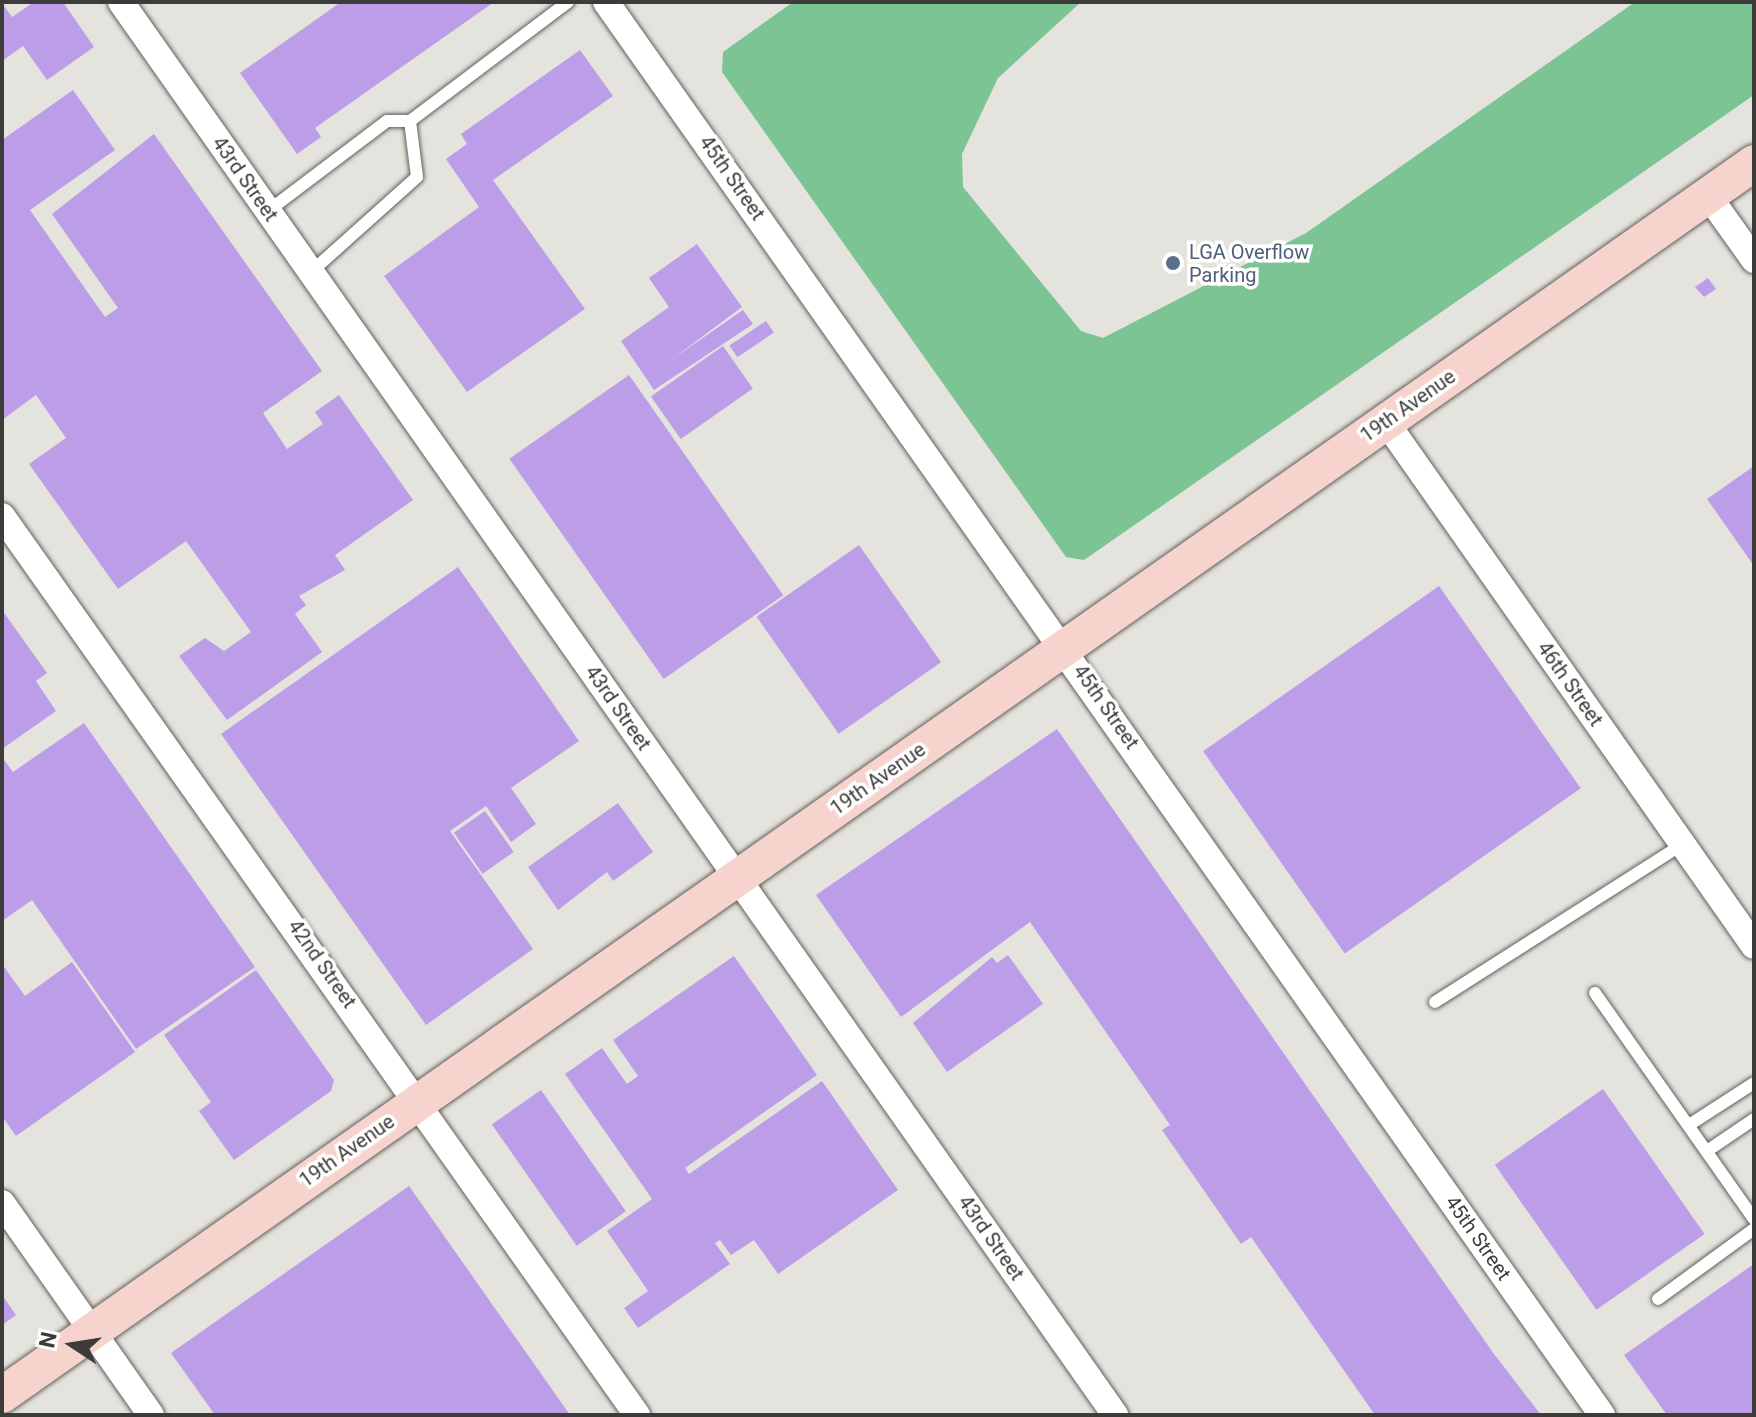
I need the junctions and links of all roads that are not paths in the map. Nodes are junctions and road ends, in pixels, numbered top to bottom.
1 (121, 2) edge
2 (568, 2) edge
3 (606, 2) edge
4 (410, 121) junction
5 (1754, 163) edge
6 (1707, 194) junction
7 (268, 211) junction
8 (1754, 260) edge
9 (311, 272) junction
10 (1386, 422) junction
11 (2, 516) edge
12 (1065, 649) junction
13 (1683, 844) junction
14 (737, 877) junction
15 (1754, 946) edge
16 (1595, 993) dead end
17 (1435, 1002) dead end
18 (1754, 1083) edge
19 (419, 1100) junction
20 (1754, 1119) edge
21 (1689, 1125) junction
22 (1707, 1151) junction
23 (2, 1203) edge
24 (1754, 1219) edge
25 (1754, 1229) edge
26 (1658, 1299) dead end
27 (93, 1332) junction
28 (2, 1395) edge
29 (151, 1415) edge
30 (637, 1415) edge
31 (1115, 1415) edge
32 (1602, 1415) edge

1 - 7 street, 43rd Street
2 - 4 lane
3 - 12 street, 45th Street
4 - 7 lane
4 - 9 lane
5 - 6 street, 19th Avenue
6 - 8 street
6 - 10 street, 19th Avenue
7 - 9 street, 43rd Street
9 - 14 street, 43rd Street
10 - 12 street, 19th Avenue
10 - 13 street, 46th Street
11 - 19 street, 42nd Street
12 - 14 street, 19th Avenue
12 - 32 street, 45th Street
13 - 15 street, 46th Street
13 - 17 lane
14 - 19 street, 19th Avenue
14 - 31 street, 43rd Street
16 - 21 lane
18 - 21 lane
19 - 27 street, 19th Avenue
19 - 30 street, 42nd Street
20 - 22 lane
21 - 22 lane
22 - 24 lane
23 - 27 street
25 - 26 lane
27 - 28 street, 19th Avenue
27 - 29 street

